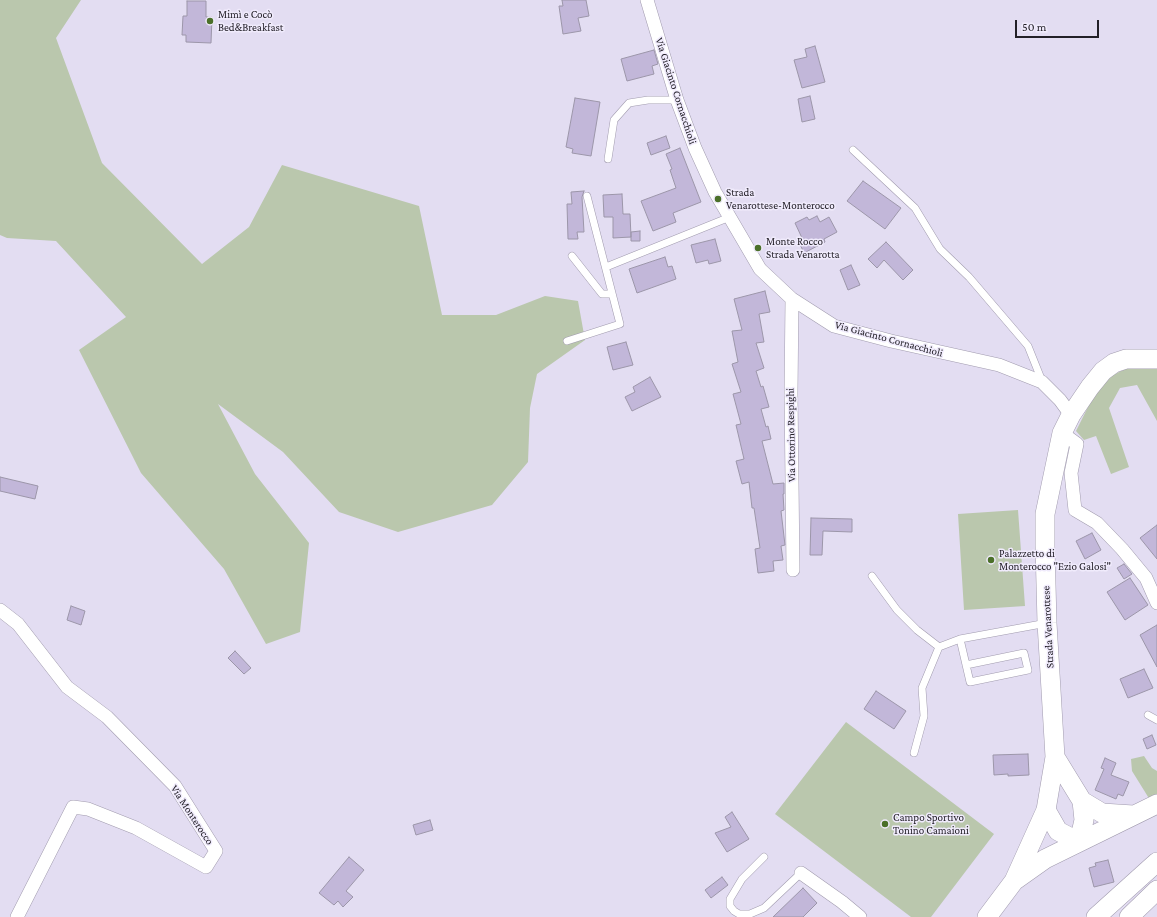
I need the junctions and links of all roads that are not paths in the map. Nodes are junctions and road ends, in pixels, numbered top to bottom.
1 (647, 0) edge
2 (677, 100) junction
3 (853, 150) dead end
4 (608, 159) dead end
5 (587, 196) dead end
6 (730, 217) junction
7 (572, 256) dead end
8 (606, 267) junction
9 (612, 294) junction
10 (792, 300) junction
11 (567, 341) dead end
12 (1157, 359) edge
13 (1042, 382) junction
14 (1074, 411) junction
15 (1062, 433) junction
16 (793, 570) dead end
17 (872, 576) dead end
18 (1157, 603) edge
19 (0, 610) edge
20 (1047, 623) junction
21 (960, 639) junction
22 (939, 647) junction
23 (966, 665) junction
24 (1148, 715) dead end
25 (1157, 720) edge
26 (914, 753) dead end
27 (1055, 757) junction
28 (1082, 801) junction
29 (1157, 804) edge
30 (1046, 810) junction
31 (1134, 816) junction
32 (1079, 842) junction
33 (764, 857) dead end
34 (1157, 862) edge
35 (801, 873) joint
36 (1014, 881) junction
37 (1157, 890) edge
38 (17, 917) edge
39 (860, 917) edge
40 (987, 917) edge
41 (1096, 917) edge
42 (1129, 917) edge

1 - 2 street, Via Giacinto Cornacchioli
2 - 4 lane
2 - 6 street, Via Giacinto Cornacchioli
3 - 13 lane
5 - 8 lane
6 - 8 lane
6 - 10 street, Via Giacinto Cornacchioli
7 - 9 lane
8 - 9 lane
9 - 11 lane
10 - 13 street, Via Giacinto Cornacchioli
10 - 16 street, Via Ottorino Respighi
12 - 14 main road, Strada Venarottese
13 - 14 street, Via Giacinto Cornacchioli
14 - 15 main road, Strada Venarottese
15 - 18 street
15 - 20 main road, Strada Venarottese
17 - 22 lane
19 - 38 street, Via Monterocco
20 - 21 lane
20 - 27 main road, Strada Venarottese
21 - 22 lane
21 - 23 lane
22 - 26 lane
23 - 23 lane
24 - 25 lane
27 - 28 main road, Strada Venarottese
27 - 30 main road, Strada Venarottese
28 - 31 main road, Strada Venarottese
28 - 32 main road, Strada Venarottese
29 - 31 main road, Strada Venarottese
30 - 32 main road
30 - 36 main road, Strada Venarottese
31 - 32 main road, Strada Venarottese
32 - 36 main road, Strada Venarottese
33 - 35 lane
34 - 41 main road
35 - 39 street
36 - 40 main road, Strada Venarottese
37 - 42 main road

